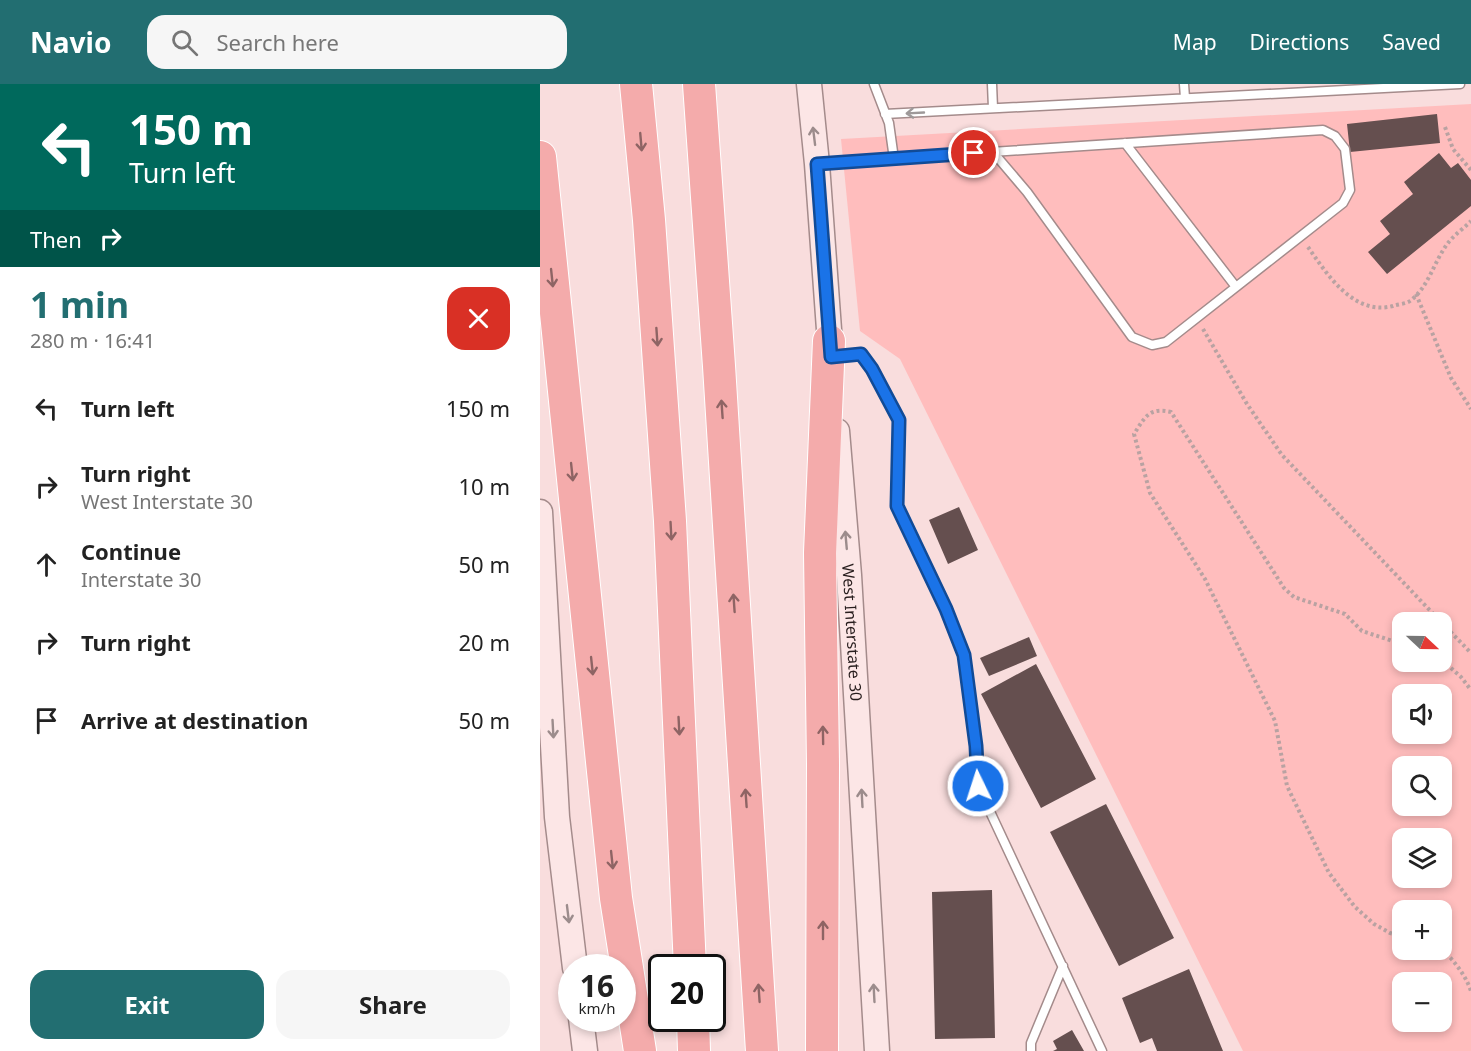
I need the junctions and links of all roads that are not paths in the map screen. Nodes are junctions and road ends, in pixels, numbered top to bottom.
1 (636, 84) edge
2 (699, 84) edge
3 (809, 84) edge
4 (874, 84) edge
5 (992, 84) edge
6 (1184, 84) edge
7 (1460, 84) edge
8 (1185, 98) junction
9 (993, 108) junction
10 (885, 114) junction
11 (1125, 143) junction
12 (993, 152) junction
13 (540, 157) edge
14 (894, 159) junction
15 (817, 164) junction
16 (1236, 287) junction
17 (830, 349) junction
18 (540, 512) edge
19 (573, 954) edge
20 (689, 954) edge
21 (1063, 966) junction
22 (583, 1032) edge
23 (693, 1032) edge
24 (585, 1051) edge
25 (640, 1051) edge
26 (694, 1051) edge
27 (762, 1051) edge
28 (822, 1051) edge
29 (877, 1051) edge
30 (1031, 1051) edge
31 (1102, 1051) edge

1 -> 20 highway
27 -> 2 highway
15 -> 3 main road, West Interstate 30
4 - 10 lane
5 - 9 lane
6 - 8 lane
7 - 8 lane
8 - 9 lane
9 -> 10 lane
10 - 14 lane
11 - 12 lane
11 - 16 lane
11 - 16 lane
12 - 14 lane
12 - 16 lane
13 -> 25 highway
14 - 15 lane
15 - 17 main road, West Interstate 30
17 - 21 lane
28 -> 17 highway
29 -> 17 main road, West Interstate 30
18 -> 19 main road
21 - 30 lane
21 - 31 lane
22 - 24 main road
23 - 26 highway

